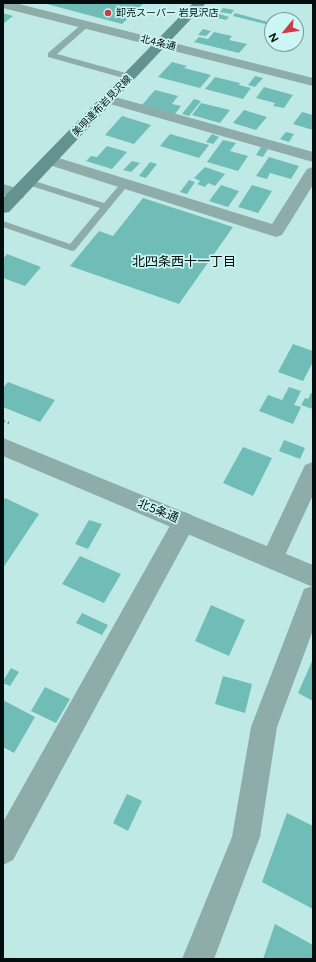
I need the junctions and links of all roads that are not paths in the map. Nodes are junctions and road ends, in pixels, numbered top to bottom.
1 (200, 3) edge
2 (3, 4) edge
3 (86, 25) junction
4 (161, 44) junction
5 (130, 77) junction
6 (313, 82) edge
7 (108, 99) junction
8 (313, 157) edge
9 (49, 160) junction
10 (313, 172) edge
11 (125, 184) junction
12 (16, 188) edge
13 (106, 207) junction
14 (3, 208) edge
15 (3, 224) edge
16 (3, 447) edge
17 (313, 471) edge
18 (184, 522) junction
19 (272, 559) junction
20 (313, 576) edge
21 (313, 597) edge
22 (3, 850) edge
23 (198, 959) edge

1 - 4 main road, 美唄達布岩見沢線
2 - 3 street, 北4条通
3 - 4 street, 北4条通
3 - 5 lane
4 - 5 main road, 美唄達布岩見沢線
4 - 6 street, 北4条通
5 - 7 main road, 美唄達布岩見沢線
7 - 8 street
7 - 9 main road, 美唄達布岩見沢線
9 - 11 street
9 - 12 main road, 美唄達布岩見沢線
10 - 11 street
11 - 13 lane
12 - 13 lane
12 - 14 main road, 美唄達布岩見沢線
13 - 15 lane
16 - 18 street, 北5条通
17 - 19 street
18 - 19 street, 北5条通
18 - 22 street
19 - 20 street, 北5条通
21 - 23 street

